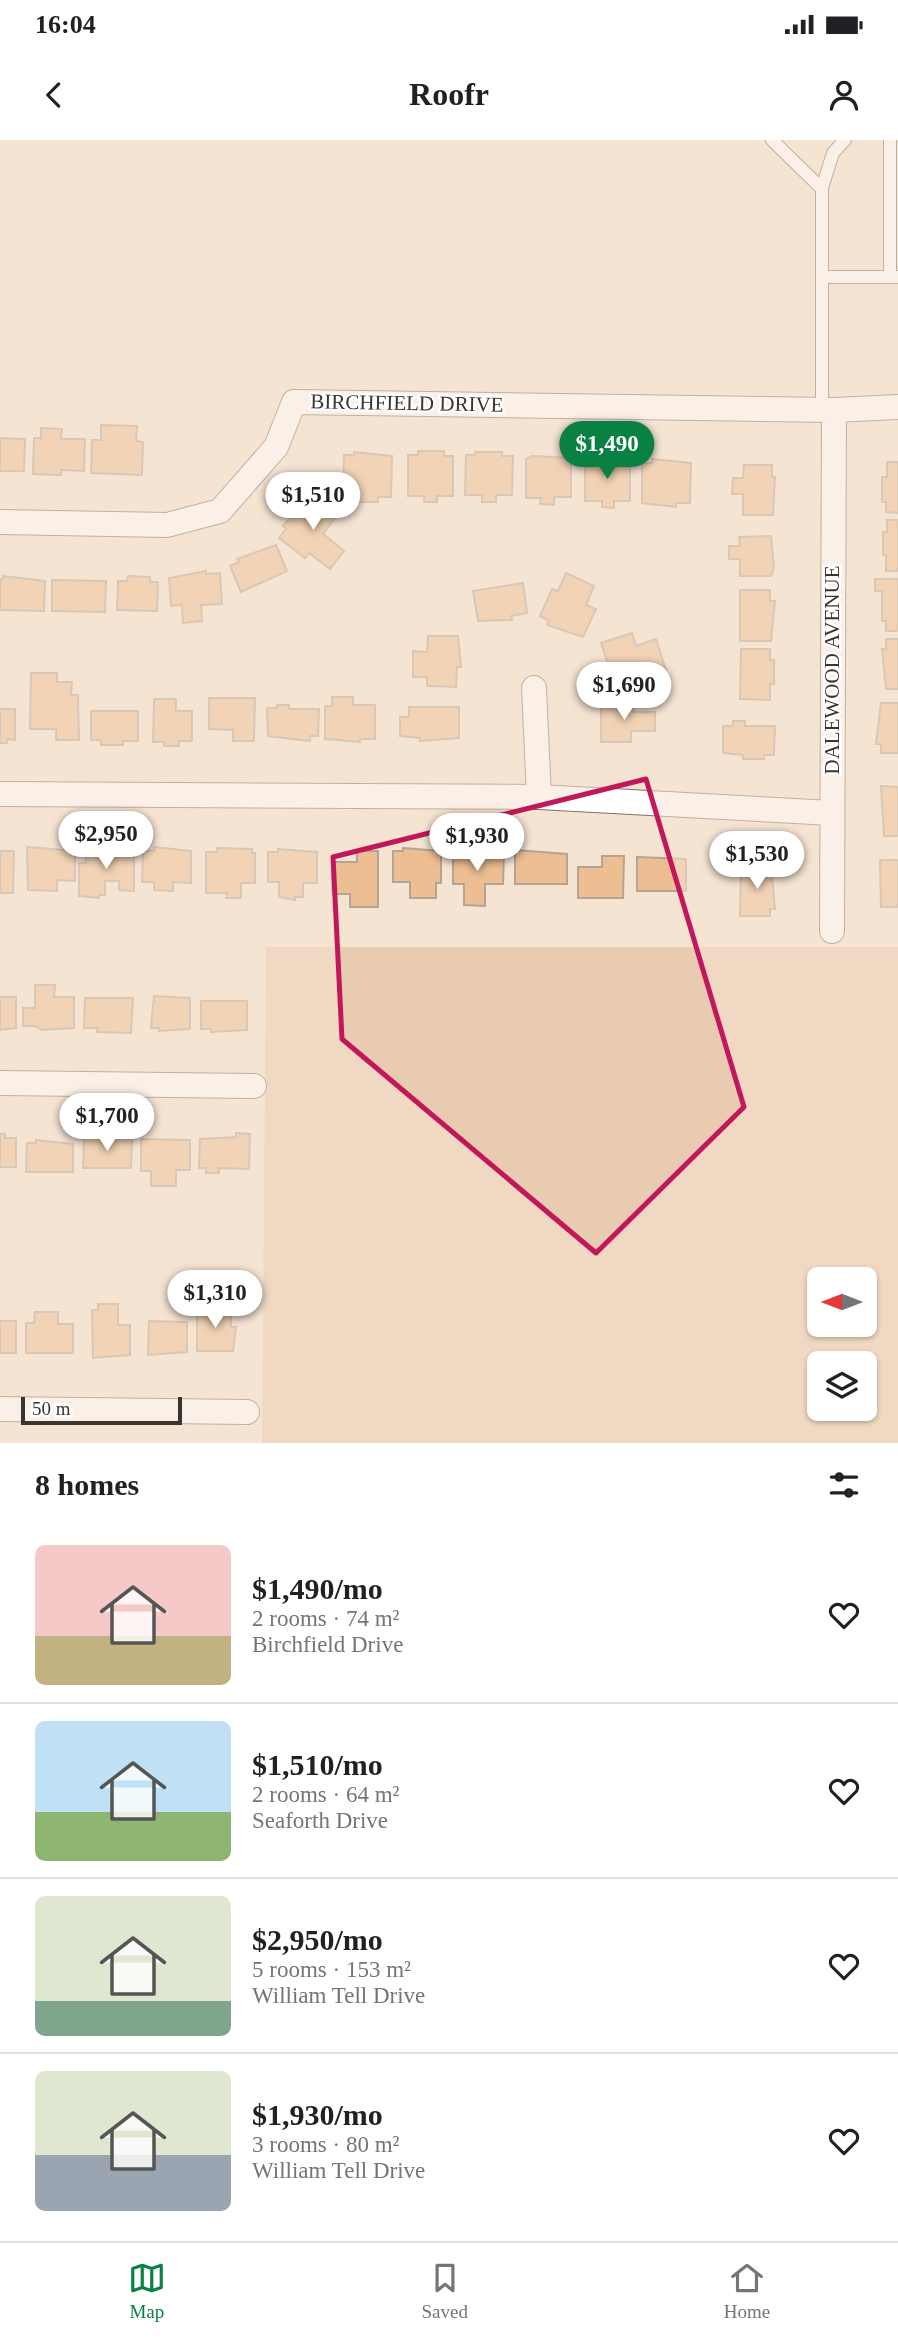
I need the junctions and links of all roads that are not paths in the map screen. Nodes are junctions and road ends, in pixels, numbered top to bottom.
1 (772, 140) edge
2 (845, 140) edge
3 (890, 140) edge
4 (822, 189) junction
5 (822, 277) junction
6 (894, 277) edge
7 (898, 407) edge
8 (828, 410) junction
9 (0, 522) edge
10 (534, 688) dead end
11 (0, 794) edge
12 (539, 797) junction
13 (832, 814) junction
14 (832, 931) dead end
15 (0, 1083) edge
16 (254, 1086) dead end
17 (0, 1409) edge
18 (247, 1412) dead end

1 - 4 lane
2 - 4 lane
3 - 6 lane
4 - 5 lane
5 - 6 lane
5 - 8 lane
7 - 8 street, BIRCHFIELD DRIVE
8 - 9 street, BIRCHFIELD DRIVE
8 - 13 street, DALEWOOD AVENUE
10 - 12 street
11 - 12 street
12 - 13 street
13 - 14 street, DALEWOOD AVENUE
15 - 16 street
17 - 18 street

